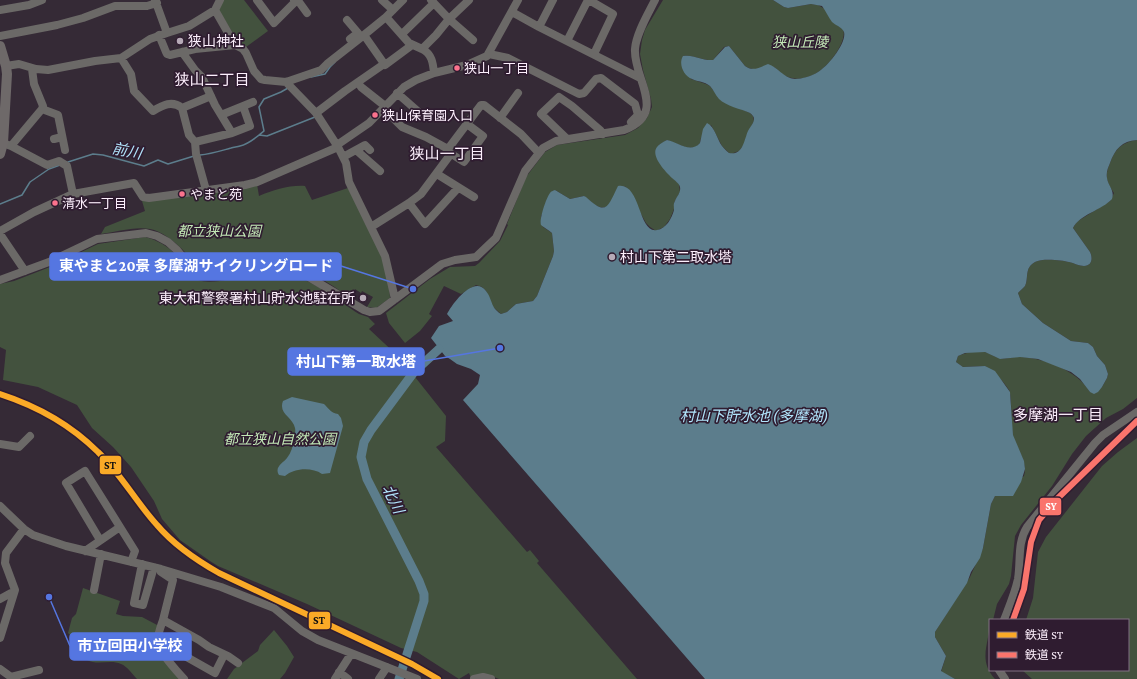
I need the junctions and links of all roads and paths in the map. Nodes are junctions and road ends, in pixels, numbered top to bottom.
1 (42, 0) edge
2 (220, 0) edge
3 (257, 0) edge
4 (382, 0) edge
5 (403, 0) edge
6 (469, 0) edge
7 (518, 0) edge
8 (553, 0) edge
9 (589, 0) edge
10 (655, 0) edge
11 (295, 1) edge
12 (158, 2) edge
13 (432, 2) edge
14 (0, 10) edge
15 (215, 10) junction
16 (393, 10) junction
17 (512, 12) junction
18 (307, 13) dead end
19 (386, 17) junction
20 (449, 19) junction
21 (347, 20) dead end
22 (539, 27) junction
23 (163, 34) junction
24 (402, 34) junction
25 (364, 35) junction
26 (0, 36) edge
27 (473, 40) dead end
28 (567, 41) junction
29 (235, 45) junction
30 (412, 45) junction
31 (0, 46) edge
32 (422, 49) junction
33 (182, 52) junction
34 (489, 54) junction
35 (594, 54) junction
36 (336, 57) junction
37 (121, 58) junction
38 (384, 64) junction
39 (6, 66) junction
40 (32, 69) junction
41 (434, 73) junction
42 (640, 78) junction
43 (359, 84) junction
44 (289, 85) junction
45 (397, 92) junction
46 (518, 93) dead end
47 (211, 96) junction
48 (253, 102) dead end
49 (243, 106) junction
50 (385, 107) junction
51 (182, 108) junction
52 (42, 109) junction
53 (317, 114) junction
54 (221, 115) junction
55 (422, 115) dead end
56 (500, 118) junction
57 (467, 124) junction
58 (624, 130) junction
59 (232, 134) junction
60 (602, 134) junction
61 (567, 139) junction
62 (195, 142) junction
63 (4, 144) edge
64 (338, 146) junction
65 (65, 150) dead end
66 (356, 150) junction
67 (370, 150) dead end
68 (449, 151) junction
69 (538, 152) junction
70 (0, 154) edge
71 (343, 157) junction
72 (380, 171) dead end
73 (436, 174) junction
74 (458, 188) junction
75 (206, 190) junction
76 (73, 194) junction
77 (474, 197) dead end
78 (409, 203) junction
79 (371, 227) junction
80 (0, 231) edge
81 (0, 234) edge
82 (25, 271) junction
83 (0, 280) edge
84 (395, 299) junction
85 (1137, 412) edge
86 (30, 436) dead end
87 (0, 444) edge
88 (0, 506) edge
89 (120, 527) junction
90 (24, 529) junction
91 (100, 540) junction
92 (85, 551) junction
93 (101, 554) junction
94 (130, 562) junction
95 (142, 564) junction
96 (157, 568) junction
97 (94, 590) dead end
98 (14, 593) junction
99 (0, 599) edge
100 (1004, 619) edge
101 (163, 620) junction
102 (186, 633) junction
103 (0, 638) edge
104 (176, 651) junction
105 (351, 654) junction
106 (224, 655) junction
107 (170, 662) junction
108 (238, 663) dead end
109 (387, 667) junction
110 (0, 669) edge
111 (40, 670) dead end
112 (337, 676) edge
113 (11, 678) edge
114 (487, 678) edge
115 (184, 679) edge
116 (348, 679) edge
117 (379, 679) edge
118 (418, 679) edge
119 (474, 679) edge

1 - 14 street
2 - 15 street
3 - 11 street
4 - 16 street
5 - 16 street
6 - 20 street
7 - 17 street
8 - 22 street
9 - 28 street
9 - 35 street
10 - 42 street
11 - 18 street
12 - 23 street
12 - 26 street
13 - 20 street
13 - 24 street
15 - 23 street
15 - 29 street
16 - 19 street
17 - 22 street
17 - 34 street
19 - 24 street
19 - 25 street
20 - 27 street
20 - 32 street
21 - 36 street
22 - 28 street
23 - 33 street
23 - 37 street
24 - 30 street
25 - 36 street
25 - 38 street
28 - 35 street
29 - 33 street
29 - 44 street
30 - 32 street
30 - 38 street
31 - 39 main road
32 - 41 street
33 - 47 street
34 - 41 street
34 - 58 street
35 - 42 street
36 - 44 street
37 - 40 street
37 - 51 street
38 - 43 street
39 - 40 street
39 - 63 main road
40 - 52 street
41 - 45 street
42 - 58 street
43 - 50 street
43 - 53 street
44 - 53 street
45 - 50 street
45 - 55 street
46 - 56 street
47 - 51 street
47 - 54 street
48 - 49 street
49 - 54 street
49 - 59 street
50 - 64 street
50 - 68 street
51 - 62 street
52 - 63 street
52 - 65 street
53 - 64 street
54 - 59 street
56 - 57 street
56 - 69 street
57 - 68 street
57 - 68 street
58 - 60 street
59 - 62 street
60 - 61 street
60 - 61 street
61 - 69 street
62 - 75 street
63 - 70 main road
63 - 76 street
64 - 71 street
64 - 75 street
66 - 67 street
66 - 71 street
66 - 72 street
68 - 73 street
69 - 84 street
71 - 79 street
73 - 74 street
73 - 78 street
74 - 77 street
74 - 78 street
75 - 76 street
76 - 80 street
78 - 79 street
79 - 84 street
81 - 82 street
82 - 83 street
82 - 84 street
85 - 100 street
86 - 87 street
88 - 90 street
89 - 91 street
89 - 91 street
89 - 94 street
90 - 92 street
90 - 98 street
91 - 92 street
92 - 93 street
93 - 94 street
93 - 97 street
94 - 95 street
95 - 96 street
95 - 96 street
96 - 101 street
96 - 105 street
98 - 99 street
98 - 103 street
101 - 102 street
101 - 107 street
102 - 104 street
102 - 106 street
104 - 106 street
104 - 107 street
105 - 109 street
105 - 112 street
106 - 108 street
107 - 115 street
109 - 117 street
109 - 118 street
110 - 113 street
111 - 113 street
112 - 116 street
114 - 119 street

